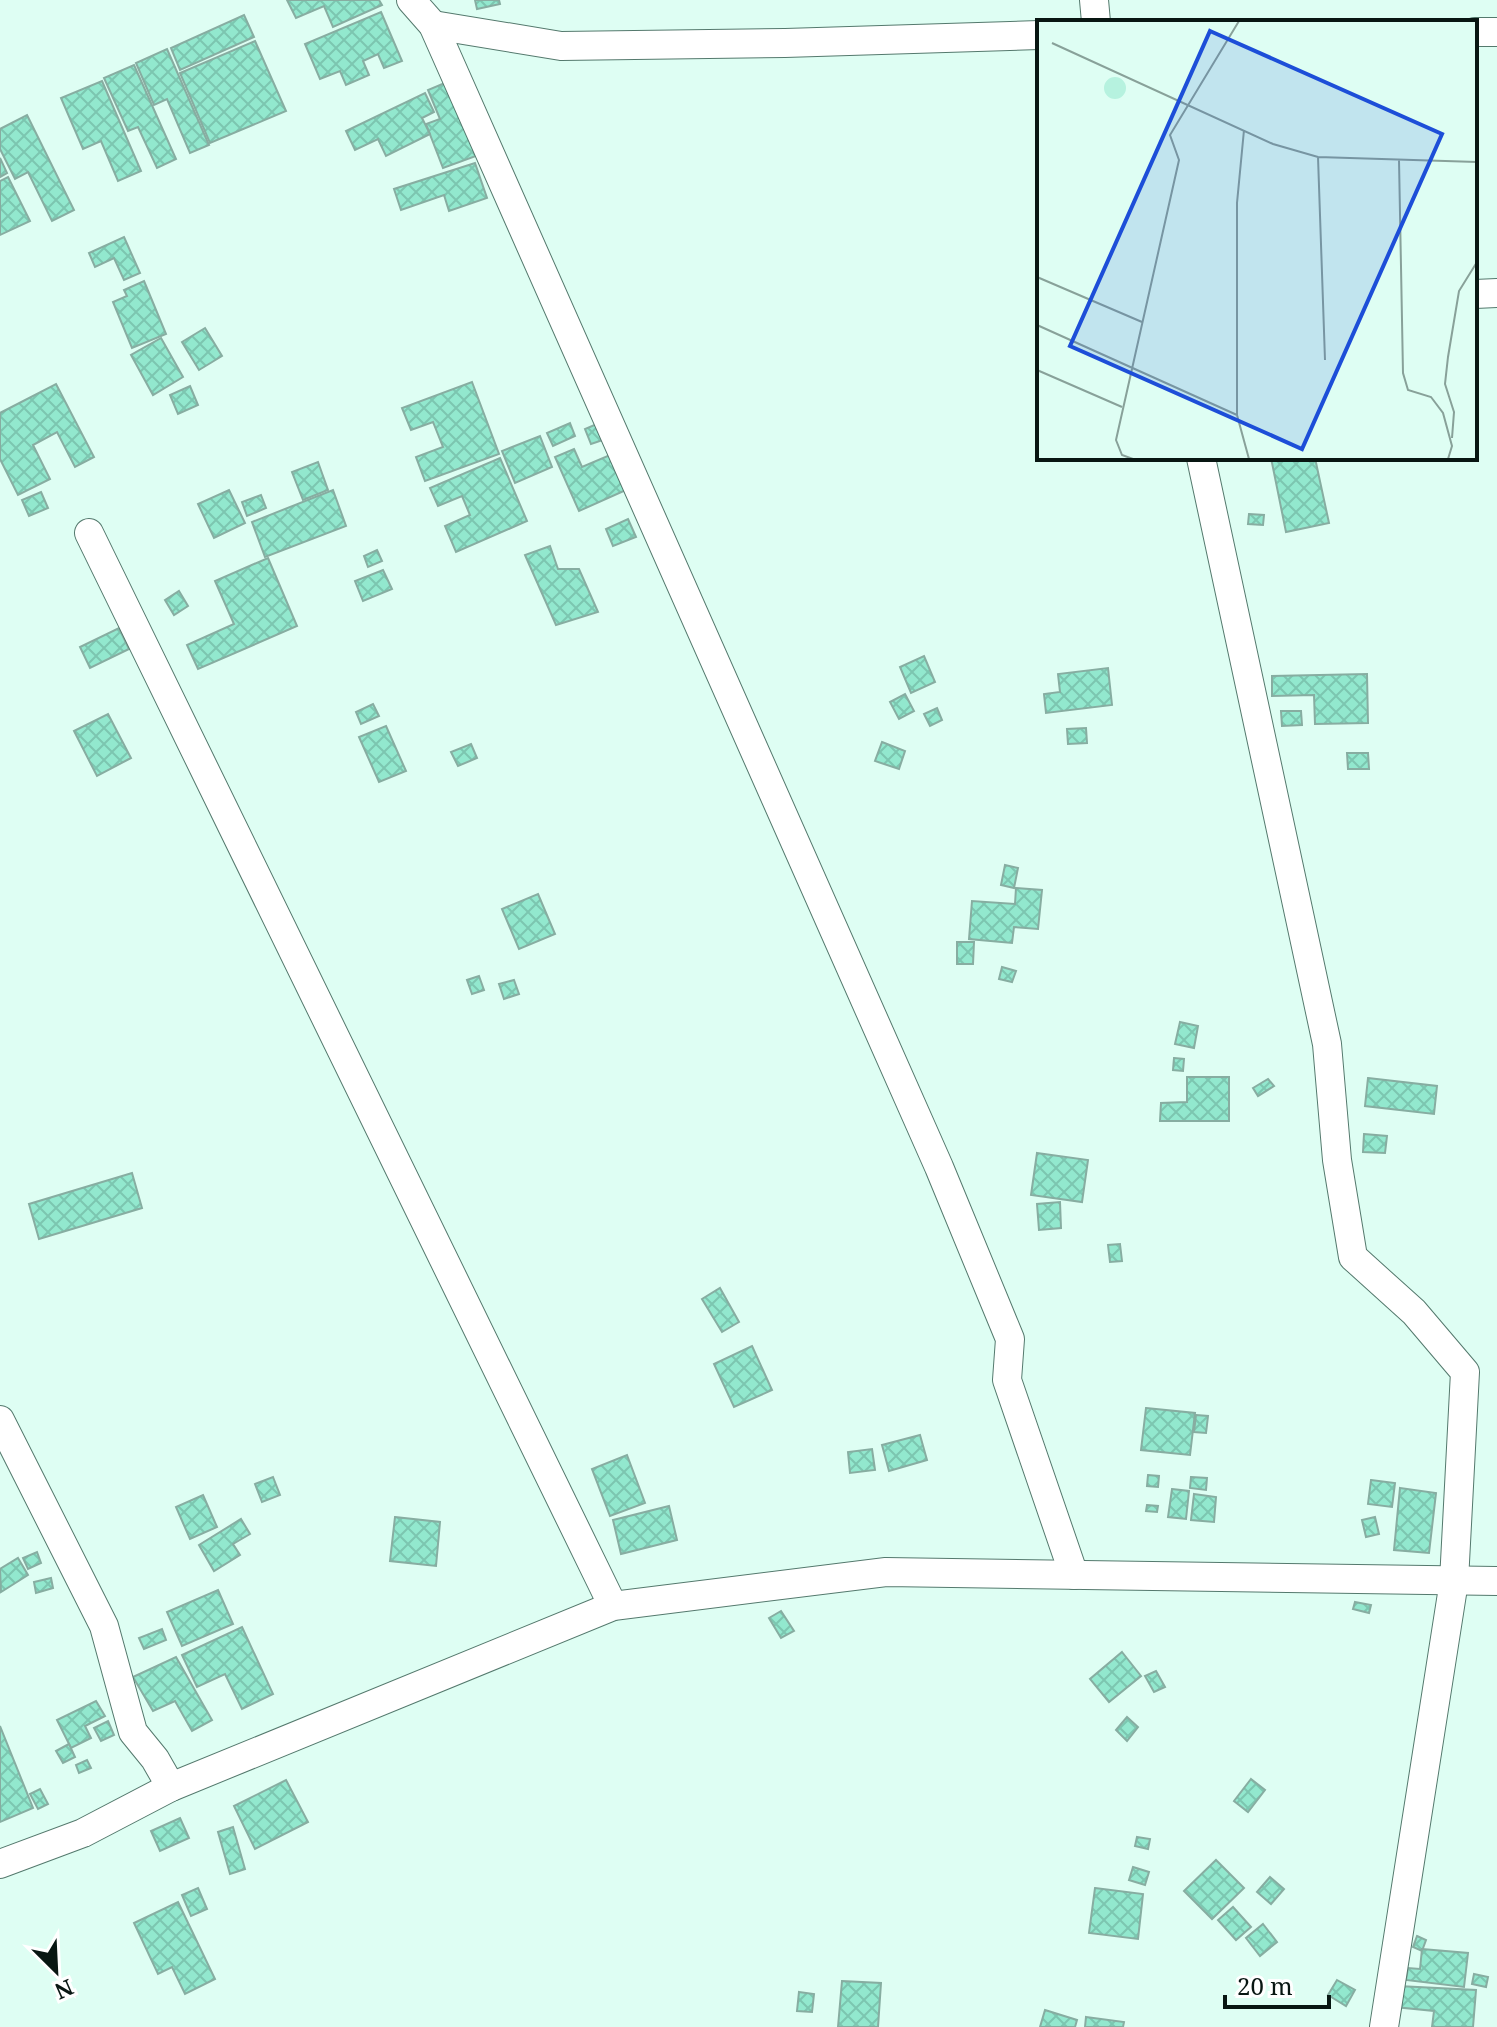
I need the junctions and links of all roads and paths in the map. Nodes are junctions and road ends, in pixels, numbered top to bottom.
1 (411, 0) edge
2 (1094, 0) edge
3 (1096, 20) edge
4 (433, 25) junction
5 (1037, 35) edge
6 (1497, 293) edge
7 (1477, 294) edge
8 (1201, 460) edge
9 (89, 533) dead end
10 (0, 1420) edge
11 (1074, 1575) junction
12 (1454, 1581) junction
13 (1497, 1581) edge
14 (613, 1606) junction
15 (171, 1787) junction
16 (0, 1864) edge
17 (1384, 2027) edge

1 - 4 street
2 - 3 street
4 - 5 street
4 - 11 street
6 - 7 street
8 - 12 street
9 - 14 street
10 - 15 street
11 - 12 street
11 - 14 street
12 - 13 street
12 - 17 street
14 - 15 street
15 - 16 street

